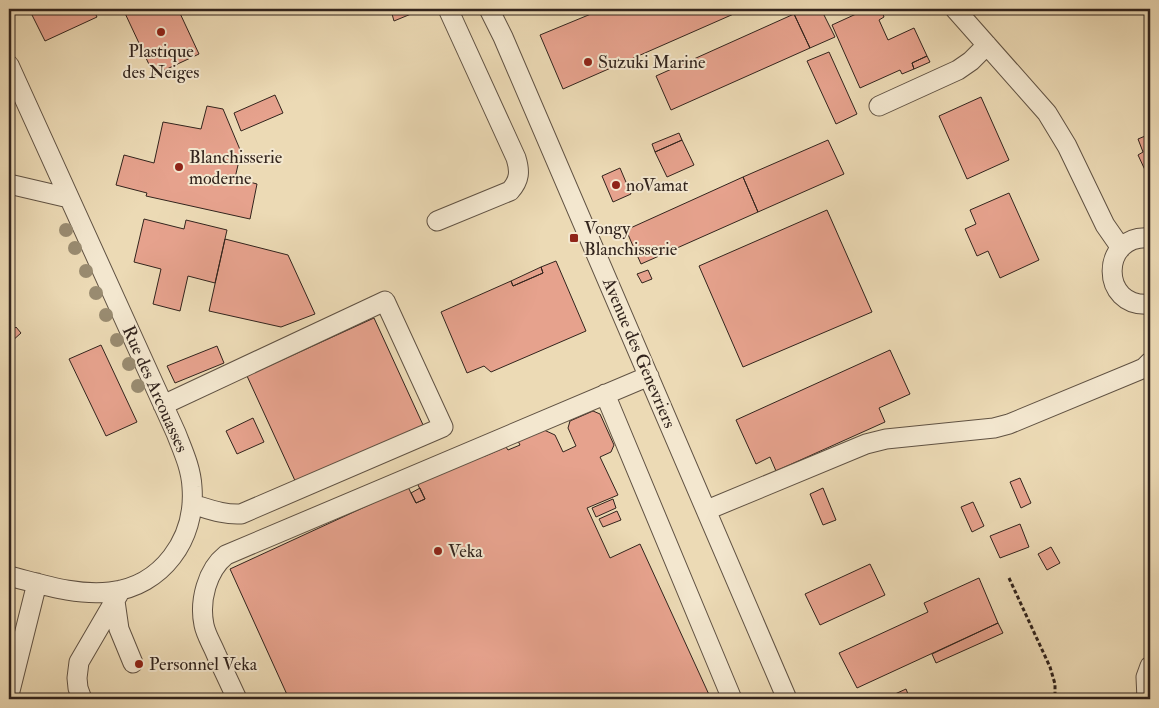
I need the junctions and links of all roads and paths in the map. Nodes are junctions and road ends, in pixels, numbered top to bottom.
1 (448, 9) edge
2 (489, 9) edge
3 (955, 9) edge
4 (987, 45) junction
5 (9, 65) edge
6 (879, 106) dead end
7 (9, 184) edge
8 (69, 198) junction
9 (438, 221) dead end
10 (1150, 238) edge
11 (1121, 248) junction
12 (1150, 304) edge
13 (1150, 362) edge
14 (649, 376) junction
15 (604, 394) junction
16 (163, 405) junction
17 (192, 504) junction
18 (707, 510) junction
19 (9, 576) edge
20 (1009, 578) dead end
21 (37, 583) junction
22 (118, 596) junction
23 (133, 663) dead end
24 (1150, 666) edge
25 (9, 696) edge
26 (82, 699) edge
27 (237, 699) edge
28 (732, 699) edge
29 (787, 699) edge
30 (1055, 699) edge
31 (1147, 699) edge

1 - 9 street
2 - 14 street, Avenue des Genevriers
3 - 4 street
4 - 6 street
4 - 11 street
5 - 8 street, Rue des Arcouasses
7 - 8 street
8 - 16 street, Rue des Arcouasses
10 - 11 street
11 - 12 street
13 - 18 street
14 - 15 street
14 - 18 street, Avenue des Genevriers
15 - 27 street
15 - 28 street
16 - 17 street, Rue des Arcouasses
16 - 17 street
17 - 22 street, Rue des Arcouasses
18 - 29 street, Avenue des Genevriers
19 - 21 street, Rue des Arcouasses
20 - 30 path
21 - 22 street, Rue des Arcouasses
21 - 25 street
22 - 23 street
22 - 26 street
24 - 31 street

